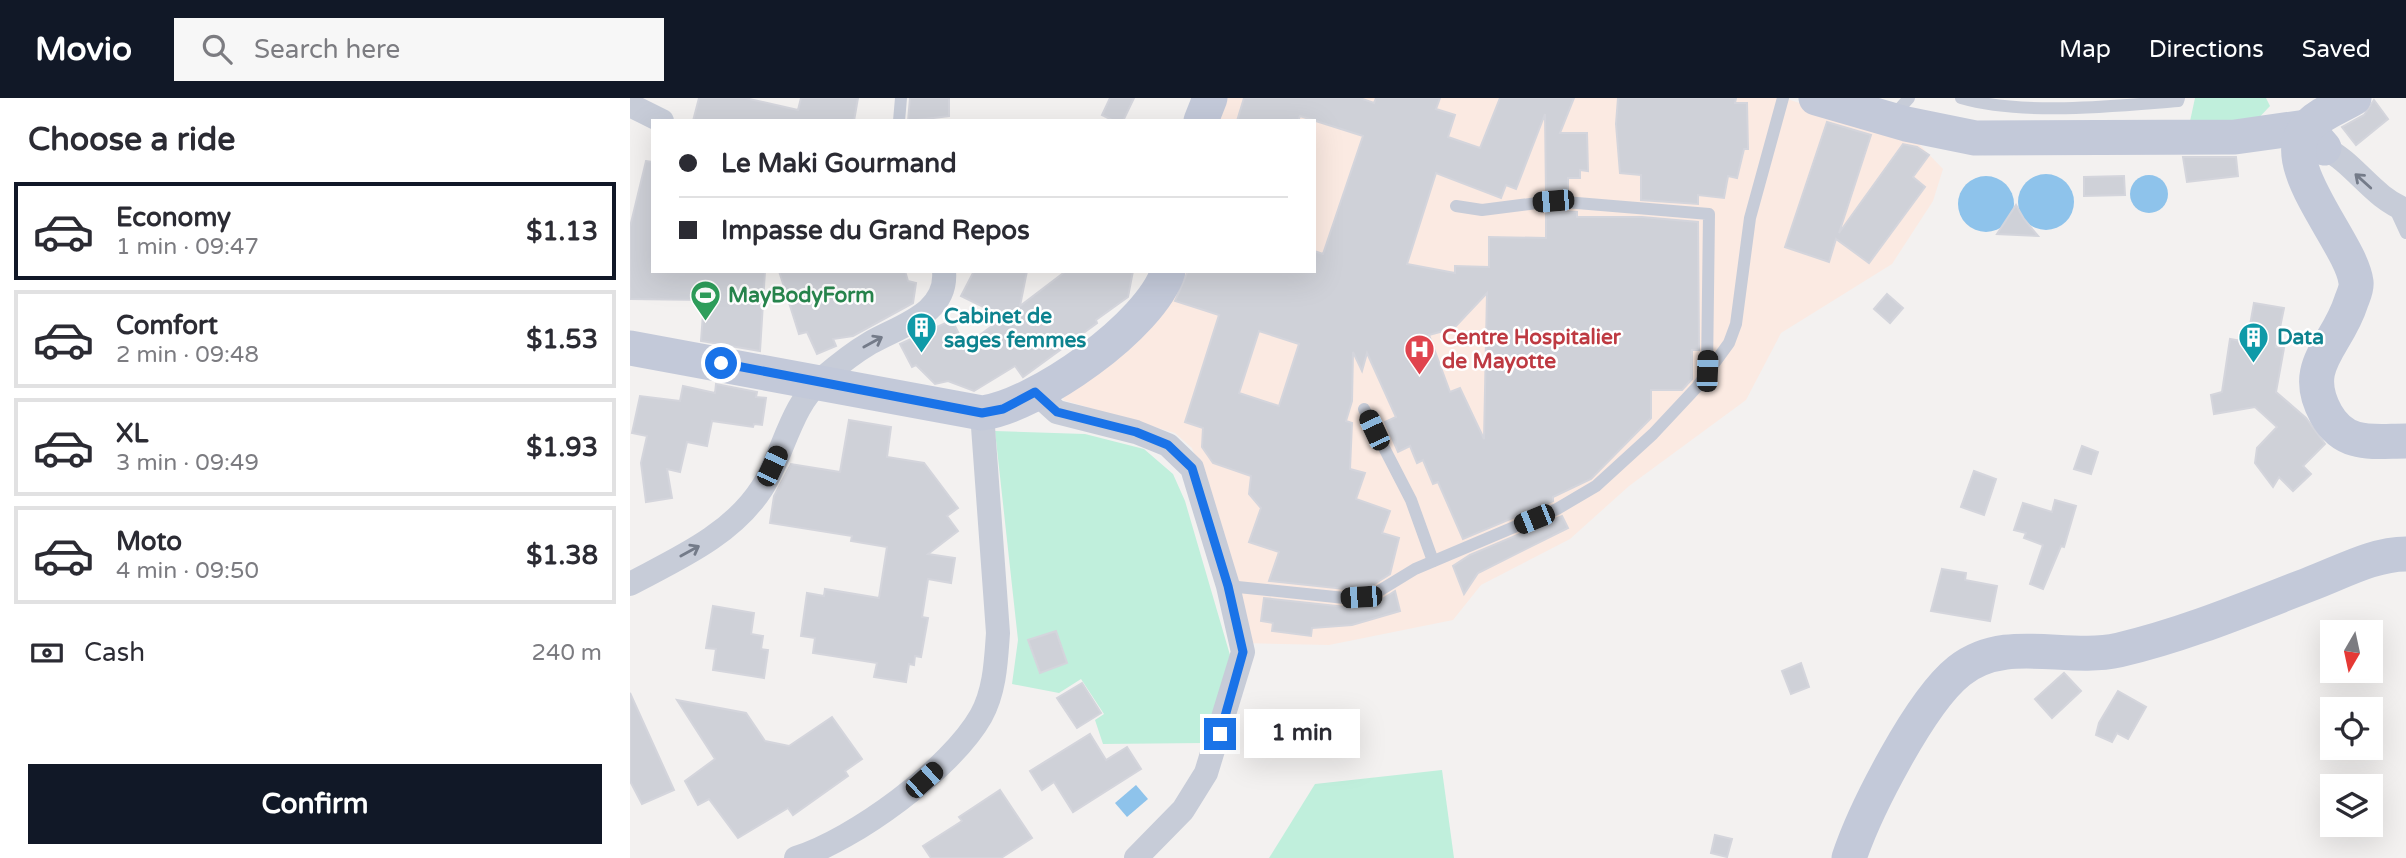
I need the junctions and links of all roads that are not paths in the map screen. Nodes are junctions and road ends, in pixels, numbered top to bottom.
1 (901, 98) edge
2 (1210, 98) edge
3 (1783, 98) edge
4 (1961, 98) edge
5 (2179, 98) edge
6 (1822, 99) edge
7 (2353, 99) edge
8 (630, 105) edge
9 (1900, 109) edge
10 (658, 119) edge
11 (899, 119) edge
12 (1202, 119) edge
13 (2125, 121) junction
14 (2310, 143) junction
15 (1456, 206) dead end
16 (2399, 207) edge
17 (2406, 233) edge
18 (944, 273) edge
19 (1167, 273) edge
20 (630, 348) edge
21 (1707, 371) junction
22 (818, 381) junction
23 (1035, 392) junction
24 (1364, 409) dead end
25 (982, 413) junction
26 (2406, 441) edge
27 (2406, 554) edge
28 (1433, 561) junction
29 (630, 584) edge
30 (1228, 586) junction
31 (796, 858) edge
32 (1136, 858) edge
33 (1849, 858) edge

1 - 11 lane
2 - 12 street
3 - 21 lane
4 - 13 lane
5 - 13 lane
6 - 9 street
7 - 14 street
8 - 10 street
9 - 13 street
13 - 14 street
16 -> 14 street
14 - 26 street
15 - 21 lane
16 - 17 lane
22 -> 18 street
19 - 23 street
20 - 22 street
21 - 28 lane
22 - 25 street
29 -> 22 street
23 - 25 street
23 - 30 street
24 - 28 lane
25 - 31 street
27 - 33 street
28 - 30 lane
30 - 32 street

